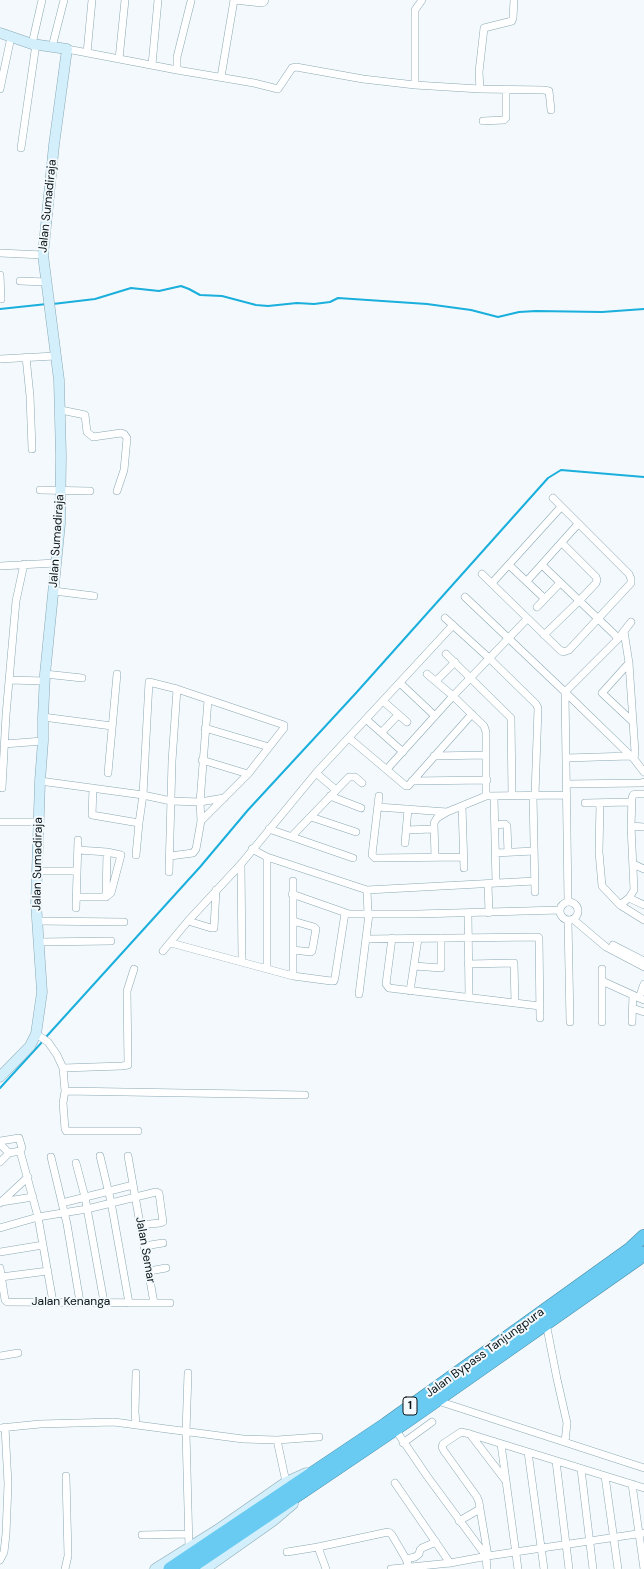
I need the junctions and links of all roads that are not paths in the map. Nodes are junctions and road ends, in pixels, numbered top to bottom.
1 (42, 0) edge
2 (64, 0) edge
3 (92, 0) edge
4 (125, 0) edge
5 (158, 0) edge
6 (234, 0) edge
7 (265, 0) edge
8 (422, 0) edge
9 (514, 0) edge
10 (191, 1) edge
11 (0, 33) edge
12 (11, 37) junction
13 (34, 44) junction
14 (52, 47) junction
15 (67, 49) junction
16 (87, 53) junction
17 (119, 59) junction
18 (152, 65) junction
19 (176, 70) junction
20 (221, 77) junction
21 (415, 85) junction
22 (0, 89) edge
23 (480, 89) junction
24 (506, 89) junction
25 (551, 110) dead end
26 (482, 120) dead end
27 (21, 148) dead end
28 (0, 253) edge
29 (43, 255) junction
30 (0, 275) edge
31 (20, 282) dead end
32 (46, 282) junction
33 (0, 289) edge
34 (1, 299) edge
35 (56, 356) junction
36 (26, 357) junction
37 (0, 359) edge
38 (61, 410) junction
39 (32, 449) dead end
40 (40, 490) dead end
41 (61, 490) junction
42 (90, 491) dead end
43 (117, 491) dead end
44 (553, 498) dead end
45 (561, 507) junction
46 (578, 524) junction
47 (562, 543) junction
48 (56, 563) junction
49 (24, 564) junction
50 (509, 565) junction
51 (542, 565) junction
52 (0, 566) edge
53 (482, 574) dead end
54 (527, 581) junction
55 (560, 583) junction
56 (492, 584) junction
57 (54, 591) junction
58 (94, 596) dead end
59 (465, 597) dead end
60 (544, 598) junction
61 (579, 601) junction
62 (537, 607) dead end
63 (445, 618) dead end
64 (598, 618) junction
65 (527, 619) junction
66 (631, 622) dead end
67 (453, 625) junction
68 (624, 631) junction
69 (544, 635) junction
70 (508, 639) junction
71 (618, 639) junction
72 (446, 654) dead end
73 (489, 658) junction
74 (455, 662) junction
75 (629, 663) junction
76 (117, 674) dead end
77 (427, 674) dead end
78 (45, 678) junction
79 (82, 678) dead end
80 (470, 678) junction
81 (9, 680) junction
82 (436, 681) junction
83 (400, 683) junction
84 (177, 689) junction
85 (565, 692) junction
86 (453, 696) junction
87 (208, 700) junction
88 (383, 701) junction
89 (472, 714) junction
90 (398, 715) junction
91 (43, 716) junction
92 (435, 716) junction
93 (366, 720) junction
94 (407, 722) dead end
95 (634, 722) junction
96 (112, 726) junction
97 (205, 728) junction
98 (382, 732) junction
99 (348, 738) junction
100 (43, 741) junction
101 (4, 744) junction
102 (269, 747) junction
103 (403, 752) junction
104 (485, 755) junction
105 (434, 756) junction
106 (566, 758) junction
107 (632, 758) junction
108 (202, 760) junction
109 (387, 769) junction
110 (644, 772) edge
111 (108, 773) dead end
112 (316, 773) junction
113 (248, 774) junction
114 (487, 780) junction
115 (40, 781) junction
116 (412, 781) junction
117 (644, 782) edge
118 (362, 783) dead end
119 (566, 784) junction
120 (2, 788) dead end
121 (93, 788) junction
122 (336, 790) junction
123 (644, 794) edge
124 (143, 795) junction
125 (512, 795) junction
126 (534, 795) junction
127 (566, 795) junction
128 (330, 796) junction
129 (379, 796) dead end
130 (490, 796) junction
131 (224, 798) junction
132 (171, 800) junction
133 (200, 802) junction
134 (631, 802) junction
135 (585, 803) dead end
136 (600, 803) junction
137 (462, 806) junction
138 (362, 808) dead end
139 (378, 808) junction
140 (408, 809) junction
141 (446, 812) junction
142 (311, 817) junction
143 (0, 822) edge
144 (39, 822) junction
145 (201, 822) junction
146 (139, 823) junction
147 (495, 825) junction
148 (631, 826) junction
149 (644, 827) edge
150 (269, 829) junction
151 (433, 829) junction
152 (406, 830) junction
153 (356, 832) dead end
154 (292, 836) junction
155 (78, 840) dead end
156 (405, 843) dead end
157 (252, 849) junction
158 (78, 850) junction
159 (534, 851) junction
160 (107, 852) junction
161 (508, 852) junction
162 (495, 853) junction
163 (136, 854) dead end
164 (170, 856) junction
165 (267, 857) junction
166 (435, 857) junction
167 (464, 857) junction
168 (353, 858) dead end
169 (241, 864) junction
170 (633, 864) junction
171 (464, 868) dead end
172 (644, 869) edge
173 (38, 871) junction
174 (77, 871) junction
175 (169, 872) dead end
176 (535, 881) junction
177 (293, 882) dead end
178 (496, 883) junction
179 (488, 884) junction
180 (216, 890) junction
181 (367, 890) junction
182 (535, 892) dead end
183 (292, 894) junction
184 (106, 896) junction
185 (76, 897) junction
186 (629, 898) junction
187 (568, 902) junction
188 (620, 905) junction
189 (644, 905) edge
190 (76, 908) dead end
191 (560, 910) junction
192 (345, 913) junction
193 (468, 913) junction
194 (489, 913) junction
195 (369, 914) junction
196 (573, 919) junction
197 (644, 920) edge
198 (37, 921) junction
199 (188, 921) junction
200 (292, 921) junction
201 (124, 922) dead end
202 (366, 938) junction
203 (392, 938) junction
204 (440, 938) junction
205 (468, 938) junction
206 (418, 939) junction
207 (110, 941) dead end
208 (39, 942) junction
209 (171, 943) junction
210 (293, 950) junction
211 (163, 951) dead end
212 (242, 961) junction
213 (644, 961) edge
214 (468, 964) junction
215 (414, 966) junction
216 (644, 967) edge
217 (134, 968) dead end
218 (267, 968) junction
219 (602, 969) dead end
220 (293, 976) junction
221 (602, 981) junction
222 (644, 984) edge
223 (410, 990) junction
224 (359, 994) dead end
225 (469, 998) junction
226 (639, 998) edge
227 (515, 1003) junction
228 (540, 1006) junction
229 (632, 1008) junction
230 (644, 1012) edge
231 (540, 1018) dead end
232 (570, 1022) dead end
233 (602, 1022) dead end
234 (632, 1022) dead end
235 (39, 1035) junction
236 (63, 1068) junction
237 (0, 1077) edge
238 (65, 1091) junction
239 (305, 1095) dead end
240 (138, 1131) dead end
241 (0, 1141) edge
242 (0, 1144) edge
243 (20, 1151) junction
244 (9, 1153) junction
245 (100, 1156) dead end
246 (128, 1156) dead end
247 (51, 1157) dead end
248 (0, 1162) edge
249 (76, 1163) dead end
250 (28, 1177) junction
251 (133, 1185) junction
252 (108, 1192) junction
253 (33, 1197) junction
254 (85, 1197) junction
255 (136, 1197) junction
256 (111, 1202) junction
257 (0, 1203) edge
258 (62, 1203) junction
259 (87, 1209) junction
260 (64, 1212) junction
261 (38, 1217) junction
262 (140, 1225) junction
263 (0, 1228) edge
264 (644, 1236) edge
265 (163, 1243) dead end
266 (43, 1245) junction
267 (144, 1246) junction
268 (0, 1252) edge
269 (644, 1253) edge
270 (0, 1268) edge
271 (166, 1268) dead end
272 (149, 1270) junction
273 (48, 1271) junction
274 (1, 1277) junction
275 (53, 1302) junction
276 (80, 1302) junction
277 (104, 1302) junction
278 (129, 1303) junction
279 (154, 1303) junction
280 (170, 1303) dead end
281 (546, 1324) junction
282 (18, 1353) dead end
283 (0, 1356) edge
284 (188, 1373) dead end
285 (136, 1374) dead end
286 (435, 1400) junction
287 (410, 1419) junction
288 (432, 1422) dead end
289 (136, 1424) junction
290 (2, 1427) edge
291 (394, 1429) junction
292 (418, 1431) junction
293 (186, 1432) junction
294 (470, 1434) junction
295 (319, 1437) dead end
296 (276, 1440) junction
297 (565, 1442) junction
298 (403, 1443) junction
299 (501, 1444) junction
300 (528, 1452) junction
301 (556, 1461) junction
302 (581, 1468) junction
303 (644, 1468) edge
304 (326, 1470) junction
305 (66, 1476) dead end
306 (605, 1476) junction
307 (506, 1480) junction
308 (286, 1482) junction
309 (395, 1483) dead end
310 (632, 1484) junction
311 (644, 1488) edge
312 (480, 1509) junction
313 (460, 1520) junction
314 (188, 1534) junction
315 (642, 1534) edge
316 (142, 1535) dead end
317 (613, 1538) junction
318 (589, 1541) junction
319 (436, 1542) junction
320 (566, 1544) junction
321 (188, 1547) junction
322 (318, 1547) junction
323 (541, 1548) junction
324 (287, 1552) dead end
325 (516, 1552) junction
326 (487, 1556) junction
327 (406, 1559) junction
328 (0, 1560) edge
329 (453, 1565) edge
330 (409, 1567) junction
331 (65, 1569) edge
332 (155, 1569) edge
333 (170, 1569) edge
334 (188, 1569) edge
335 (205, 1569) edge
336 (326, 1569) edge
337 (391, 1569) edge
338 (488, 1569) edge
339 (518, 1569) edge
340 (544, 1569) edge
341 (569, 1569) edge
342 (593, 1569) edge
343 (618, 1569) edge
344 (644, 1569) edge

1 - 13 street
2 - 14 street
3 - 16 street
4 - 17 street
5 - 18 street
6 - 7 street
6 - 20 street
8 - 21 street
9 - 23 street
10 - 19 street
11 - 12 street
12 - 13 street
12 - 22 street
13 - 14 street
13 - 27 street
14 - 15 street
15 - 16 street
15 - 29 street, Jalan Sumadiraja
16 - 17 street
17 - 18 street
18 - 19 street
19 - 20 street
20 - 21 street
21 - 23 street
23 - 24 street
24 - 25 street
24 - 26 street
28 - 29 street
29 - 32 street, Jalan Sumadiraja
30 - 33 street
31 - 32 street
32 - 35 street, Jalan Sumadiraja
33 - 34 street
35 - 36 street
35 - 38 street, Jalan Sumadiraja
36 - 37 street
36 - 39 street
38 - 41 street, Jalan Sumadiraja
38 - 43 street
40 - 41 street
41 - 42 street
41 - 48 street, Jalan Sumadiraja
44 - 45 street
45 - 46 street
45 - 50 street
46 - 47 street
46 - 64 street
47 - 51 street
47 - 61 street
48 - 49 street
48 - 57 street, Jalan Sumadiraja
49 - 52 street
49 - 81 street
50 - 54 street
50 - 56 street
51 - 54 street
51 - 55 street
53 - 56 street
54 - 60 street
55 - 60 street
55 - 61 street
56 - 65 street
57 - 58 street
57 - 78 street, Jalan Sumadiraja
59 - 70 street
60 - 62 street
61 - 64 street
61 - 69 street
63 - 67 street
64 - 69 street
64 - 71 street
65 - 69 street
65 - 70 street
66 - 68 street
67 - 73 street
67 - 83 street
68 - 71 street
68 - 75 street
70 - 73 street
70 - 85 street
71 - 85 street
72 - 74 street
73 - 80 street
73 - 126 street
74 - 80 street
74 - 82 street
75 - 95 street
75 - 95 street
76 - 96 street
77 - 82 street
78 - 79 street
78 - 81 street
78 - 91 street, Jalan Sumadiraja
80 - 86 street
80 - 125 street
81 - 101 street
82 - 86 street
83 - 88 street
83 - 92 street
84 - 87 street
84 - 124 street
84 - 132 street
85 - 106 street
85 - 107 street
86 - 89 street
86 - 92 street
87 - 97 street
87 - 102 street
88 - 90 street
88 - 93 street
89 - 104 street
89 - 105 street
90 - 94 street
90 - 98 street
91 - 96 street
91 - 100 street, Jalan Sumadiraja
92 - 103 street
93 - 98 street
93 - 99 street
95 - 107 street
96 - 111 street
97 - 102 street
97 - 108 street
98 - 103 street
99 - 109 street
99 - 112 street
100 - 101 street
100 - 115 street, Jalan Sumadiraja
101 - 120 street
102 - 113 street
103 - 109 street
104 - 105 street
104 - 114 street
105 - 116 street
106 - 107 street
106 - 119 street
107 - 110 street
108 - 113 street
108 - 133 street
109 - 116 street
112 - 122 street
112 - 150 street
113 - 131 street
114 - 116 street
114 - 130 street
115 - 121 street
115 - 144 street, Jalan Sumadiraja
117 - 119 street
118 - 122 street
119 - 127 street
121 - 124 street
121 - 146 street
122 - 128 street
123 - 134 street
124 - 132 street
124 - 146 street
125 - 126 street
125 - 130 street
126 - 127 street
126 - 159 street
127 - 187 street
128 - 138 street
128 - 142 street
129 - 139 street
130 - 137 street
130 - 147 street
131 - 133 street
131 - 145 street
132 - 133 street
132 - 164 street
133 - 145 street
134 - 136 street
134 - 148 street
135 - 136 street
136 - 188 street
137 - 141 street
137 - 167 street
139 - 140 street
139 - 166 street
140 - 141 street
140 - 152 street
141 - 151 street
142 - 153 street
142 - 154 street
143 - 144 street
144 - 173 street, Jalan Sumadiraja
145 - 164 street
146 - 163 street
147 - 161 street
147 - 162 street
148 - 149 street
148 - 170 street
150 - 154 street
150 - 157 street
151 - 152 street
151 - 166 street
152 - 156 street
154 - 168 street
155 - 158 street
157 - 165 street
157 - 169 street
158 - 160 street
158 - 174 street
159 - 161 street
159 - 176 street
160 - 184 street
160 - 184 street
161 - 162 street
162 - 178 street
164 - 175 street
165 - 181 street
165 - 218 street
166 - 167 street
167 - 171 street
169 - 180 street
169 - 212 street
170 - 172 street
170 - 186 street
173 - 174 street
173 - 198 street, Jalan Sumadiraja
174 - 185 street
176 - 178 street
176 - 182 street
177 - 183 street
178 - 179 street
179 - 181 street
179 - 194 street
180 - 199 street
180 - 199 street
181 - 195 street
183 - 192 street
183 - 200 street
184 - 185 street
185 - 190 street
186 - 188 street
186 - 189 street
187 - 191 street
187 - 196 street
188 - 197 street
191 - 194 street
191 - 196 street
192 - 195 street
192 - 220 street
193 - 194 street
193 - 195 street
193 - 205 street
195 - 202 street
196 - 213 street
196 - 216 street
196 - 232 street
198 - 201 street
198 - 208 street, Jalan Sumadiraja
199 - 209 street
200 - 210 street
200 - 210 street
202 - 203 street
202 - 224 street
203 - 206 street
203 - 223 street
204 - 205 street
204 - 206 street
204 - 215 street
205 - 214 street
205 - 228 street
206 - 215 street
207 - 208 street
208 - 235 street, Jalan Sumadiraja
209 - 211 street
209 - 212 street
210 - 220 street
212 - 218 street
214 - 225 street
214 - 227 street
215 - 223 street
217 - 236 street
218 - 220 street
219 - 221 street
221 - 226 street
221 - 233 street
222 - 226 street
223 - 225 street
225 - 227 street
226 - 229 street
227 - 228 street
228 - 231 street
229 - 230 street
229 - 234 street
235 - 236 street
235 - 237 street
236 - 238 street
238 - 239 street
238 - 240 street
241 - 243 street
242 - 244 street
243 - 244 street
243 - 250 street
244 - 248 street
245 - 252 street
246 - 251 street, Jalan Semar
247 - 258 street
249 - 254 street
250 - 253 street
250 - 257 street
251 - 252 street
251 - 255 street, Jalan Semar
252 - 254 street
252 - 256 street
253 - 257 street
253 - 261 street
254 - 258 street
254 - 259 street
255 - 256 street
255 - 262 street, Jalan Semar
255 - 262 street
256 - 259 street
256 - 278 street
258 - 260 street
259 - 260 street
259 - 277 street
260 - 261 street
260 - 276 street
261 - 263 street
261 - 266 street
262 - 267 street, Jalan Semar
264 - 304 highway, Jalan Bypass Tanjungpura / 1
265 - 267 street
266 - 268 street
266 - 273 street
267 - 272 street, Jalan Semar
269 - 281 highway, Jalan Bypass Tanjungpura / 1
270 - 274 street, Jalan Kenanga
271 - 272 street
272 - 279 street, Jalan Semar
273 - 274 street
273 - 275 street
274 - 275 street, Jalan Kenanga
275 - 276 street, Jalan Kenanga
276 - 277 street, Jalan Kenanga
277 - 278 street, Jalan Kenanga
278 - 279 street, Jalan Kenanga
279 - 280 street, Jalan Kenanga
281 - 286 highway, Jalan Bypass Tanjungpura / 1
281 - 297 street
282 - 283 street
284 - 293 street
285 - 289 street
286 - 287 highway, Jalan Bypass Tanjungpura / 1
286 - 297 street
287 - 291 highway, Jalan Bypass Tanjungpura / 1
287 - 292 street
288 - 292 street
289 - 290 street
289 - 293 street
290 - 328 street
291 - 298 street
291 - 304 highway, Jalan Bypass Tanjungpura / 1
292 - 298 street
293 - 296 street
293 - 314 street
294 - 299 street
294 - 307 street
294 - 312 street
295 - 296 street
296 - 308 street
297 - 303 street
298 - 313 street
299 - 300 street
299 - 307 street
300 - 301 street
300 - 323 street
301 - 302 street
301 - 320 street
302 - 306 street
302 - 318 street
304 - 308 street, Jalan Bypass Tanjungpura
304 - 333 highway, Jalan Bypass Tanjungpura / 1
304 - 334 highway, Jalan Bypass Tanjungpura / 1
304 - 335 street, Jalan Bypass Tanjungpura
305 - 331 street
306 - 310 street
306 - 317 street
307 - 325 street
308 - 321 street, Jalan Bypass Tanjungpura
309 - 319 street
310 - 311 street
310 - 315 street
312 - 313 street
312 - 326 street
313 - 326 street
314 - 316 street
314 - 321 street
315 - 317 street
315 - 344 street
317 - 318 street
317 - 343 street
318 - 320 street
318 - 342 street
319 - 327 street
319 - 329 street
320 - 323 street
320 - 341 street
321 - 332 street, Jalan Bypass Tanjungpura
322 - 324 street
322 - 327 street
322 - 336 street
323 - 325 street
323 - 340 street
325 - 326 street
325 - 339 street
326 - 329 street
326 - 338 street
327 - 330 street
329 - 330 street
330 - 337 street

